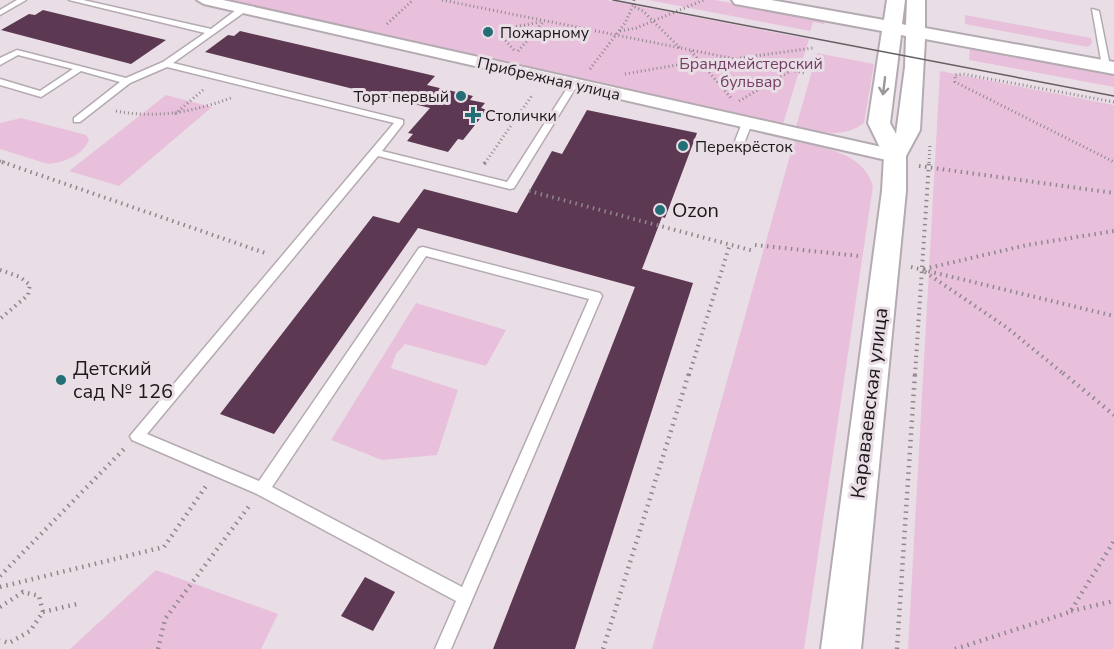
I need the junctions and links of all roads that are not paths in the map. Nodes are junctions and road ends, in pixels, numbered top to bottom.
1 (22, 0) edge
2 (73, 0) edge
3 (204, 0) edge
4 (741, 0) edge
5 (804, 0) edge
6 (916, 0) edge
7 (243, 9) junction
8 (1095, 11) dead end
9 (0, 13) edge
10 (894, 15) edge
11 (915, 27) junction
12 (212, 32) junction
13 (0, 62) edge
14 (1110, 62) edge
15 (166, 64) junction
16 (80, 68) junction
17 (127, 81) junction
18 (0, 82) edge
19 (574, 84) junction
20 (77, 120) dead end
21 (747, 123) junction
22 (740, 141) dead end
23 (376, 152) junction
24 (895, 156) junction
25 (262, 489) junction
26 (465, 597) junction
27 (443, 649) edge
28 (841, 649) edge

1 - 9 lane
2 - 12 lane
3 - 7 street, Прибрежная улица
4 - 10 street
5 - 10 street
6 - 11 street, Караваевская улица
7 - 12 lane
7 - 19 street, Прибрежная улица
8 - 14 lane
10 - 11 street
10 -> 24 street, Караваевская улица
11 - 14 street
11 - 24 street, Караваевская улица
12 - 15 lane
13 - 16 lane
15 - 17 lane
15 - 23 lane
16 - 17 lane
16 - 18 lane
17 - 20 lane
19 - 21 street, Прибрежная улица
19 - 23 lane
21 - 22 lane
21 - 24 street, Прибрежная улица
23 - 25 lane
24 - 28 street, Караваевская улица
25 - 26 lane
25 - 26 lane
26 - 27 lane

